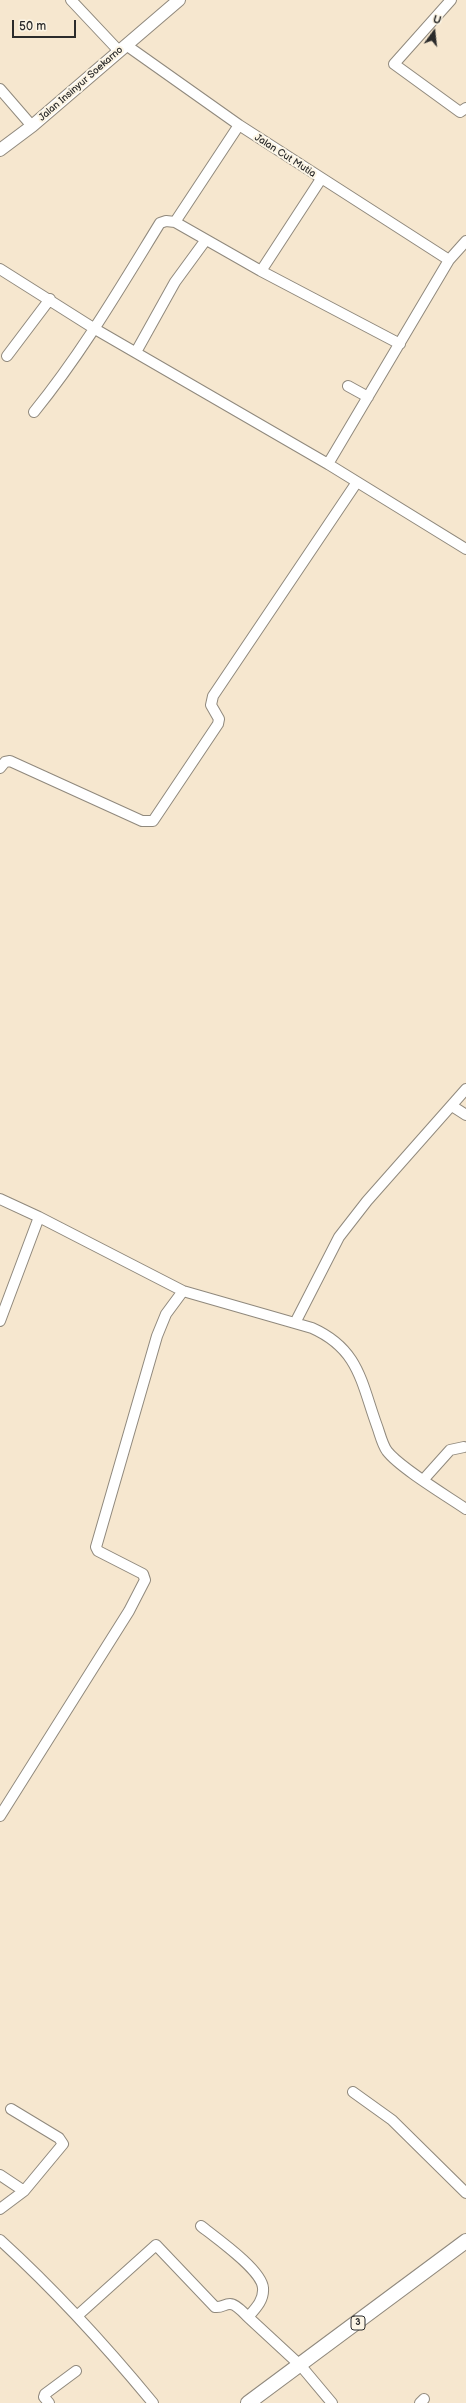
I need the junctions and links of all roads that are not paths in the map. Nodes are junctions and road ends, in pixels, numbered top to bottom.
1 (71, 0) edge
2 (178, 0) edge
3 (451, 0) edge
4 (122, 48) junction
5 (0, 89) edge
6 (466, 108) edge
7 (239, 125) junction
8 (32, 126) junction
9 (0, 150) edge
10 (321, 179) junction
11 (175, 222) junction
12 (205, 241) junction
13 (466, 241) edge
14 (449, 260) junction
15 (0, 269) edge
16 (261, 271) junction
17 (50, 299) junction
18 (95, 329) junction
19 (400, 344) junction
20 (136, 352) junction
21 (7, 356) dead end
22 (348, 386) dead end
23 (368, 397) junction
24 (34, 412) dead end
25 (328, 464) junction
26 (357, 482) junction
27 (466, 549) edge
28 (0, 768) edge
29 (466, 1089) edge
30 (452, 1106) junction
31 (466, 1115) edge
32 (0, 1199) edge
33 (39, 1217) junction
34 (183, 1291) junction
35 (4, 1301) edge
36 (0, 1320) edge
37 (295, 1323) junction
38 (464, 1447) dead end
39 (424, 1479) junction
40 (464, 1505) edge
41 (0, 1816) edge
42 (353, 2092) dead end
43 (11, 2109) dead end
44 (0, 2175) edge
45 (24, 2191) junction
46 (466, 2193) edge
47 (0, 2209) edge
48 (201, 2226) dead end
49 (1, 2241) edge
50 (466, 2241) edge
51 (77, 2316) junction
52 (248, 2317) junction
53 (301, 2366) junction
54 (76, 2371) dead end
55 (49, 2403) edge
56 (153, 2403) edge
57 (248, 2403) edge
58 (332, 2403) edge

1 - 4 street, Jalan Cut Mutia
2 - 4 main road, Jalan Insinyur Soekarno
3 - 6 street
4 - 7 street, Jalan Cut Mutia
4 - 8 main road, Jalan Insinyur Soekarno
5 - 8 street
7 - 10 street, Jalan Cut Mutia
7 - 11 street
8 - 9 main road, Jalan Insinyur Soekarno
10 - 14 street, Jalan Cut Mutia
10 - 16 street
11 - 12 street
11 - 18 street
12 - 16 street
12 - 20 street
13 - 14 street
14 - 19 street
15 - 17 street
16 - 19 street
17 - 18 street
17 - 21 street
18 - 20 street
18 - 24 street
19 - 23 street
20 - 25 street
22 - 23 street
23 - 25 street
25 - 26 street
26 - 27 street
26 - 28 street
29 - 30 street
30 - 31 street
30 - 37 street
32 - 33 street
33 - 34 street
33 - 35 street
34 - 37 street
34 - 41 street
35 - 36 street
37 - 39 street
38 - 39 street
39 - 40 street
42 - 46 street
43 - 45 street
44 - 45 street
45 - 47 street
48 - 52 street
49 - 51 street
50 - 53 highway, 3
51 - 52 street
51 - 56 street
52 - 53 street
53 - 57 highway, 3
53 - 58 street
54 - 55 street

